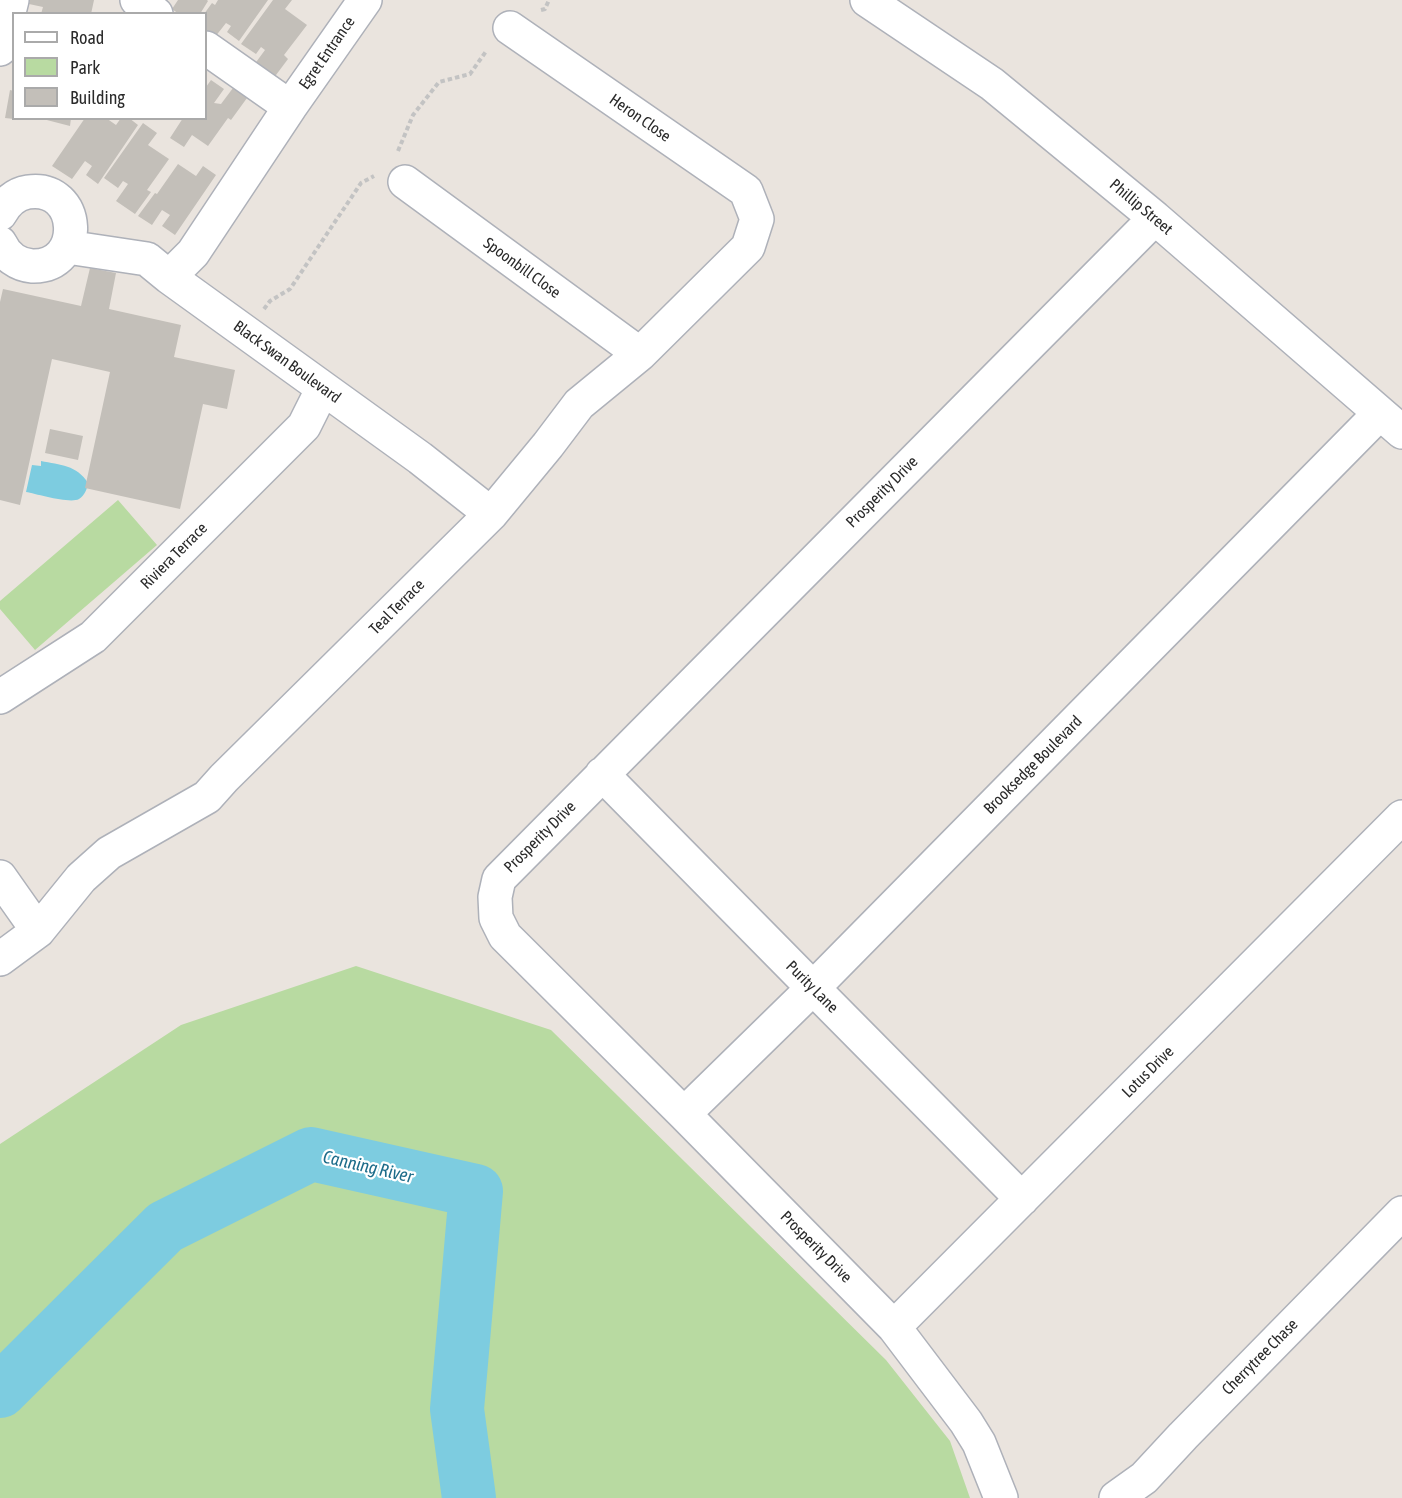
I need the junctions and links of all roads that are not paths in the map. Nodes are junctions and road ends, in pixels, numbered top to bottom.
1 (12, 0) edge
2 (137, 0) edge
3 (365, 0) edge
4 (867, 0) edge
5 (153, 12) edge
6 (510, 28) dead end
7 (207, 49) edge
8 (0, 50) edge
9 (290, 107) junction
10 (405, 182) dead end
11 (3, 202) edge
12 (1155, 218) junction
13 (757, 219) joint
14 (67, 247) junction
15 (2, 251) edge
16 (169, 277) junction
17 (640, 354) junction
18 (322, 388) junction
19 (1391, 422) edge
20 (491, 514) junction
21 (0, 697) edge
22 (602, 774) junction
23 (1402, 817) edge
24 (0, 877) edge
25 (38, 931) junction
26 (0, 959) edge
27 (813, 988) junction
28 (684, 1114) junction
29 (1022, 1199) junction
30 (1402, 1213) edge
31 (894, 1327) junction
32 (1001, 1498) edge
33 (1116, 1498) edge

1 - 8 street
2 - 5 street
3 - 9 street, Egret Entrance
4 - 12 street, Phillip Street
6 - 13 street, Heron Close
7 - 9 street
9 - 16 street, Egret Entrance
10 - 17 street, Spoonbill Close
11 - 14 street
12 - 19 street, Phillip Street
12 - 22 street, Prosperity Drive
13 - 17 street, Teal Terrace
14 - 15 street
14 - 16 street, Black Swan Boulevard
16 - 18 street, Black Swan Boulevard
17 - 20 street, Teal Terrace
18 - 20 street, Black Swan Boulevard
18 - 21 street, Riviera Terrace
19 - 27 street, Brooksedge Boulevard
20 - 25 street, Teal Terrace
22 - 27 street, Purity Lane
22 - 28 street, Prosperity Drive
23 - 29 street, Lotus Drive
24 - 25 street
25 - 26 street, Teal Terrace
27 - 28 street, Brooksedge Boulevard
27 - 29 street, Purity Lane
28 - 31 street, Prosperity Drive
29 - 31 street, Lotus Drive
30 - 33 street, Cherrytree Chase
31 - 32 street, Prosperity Drive

